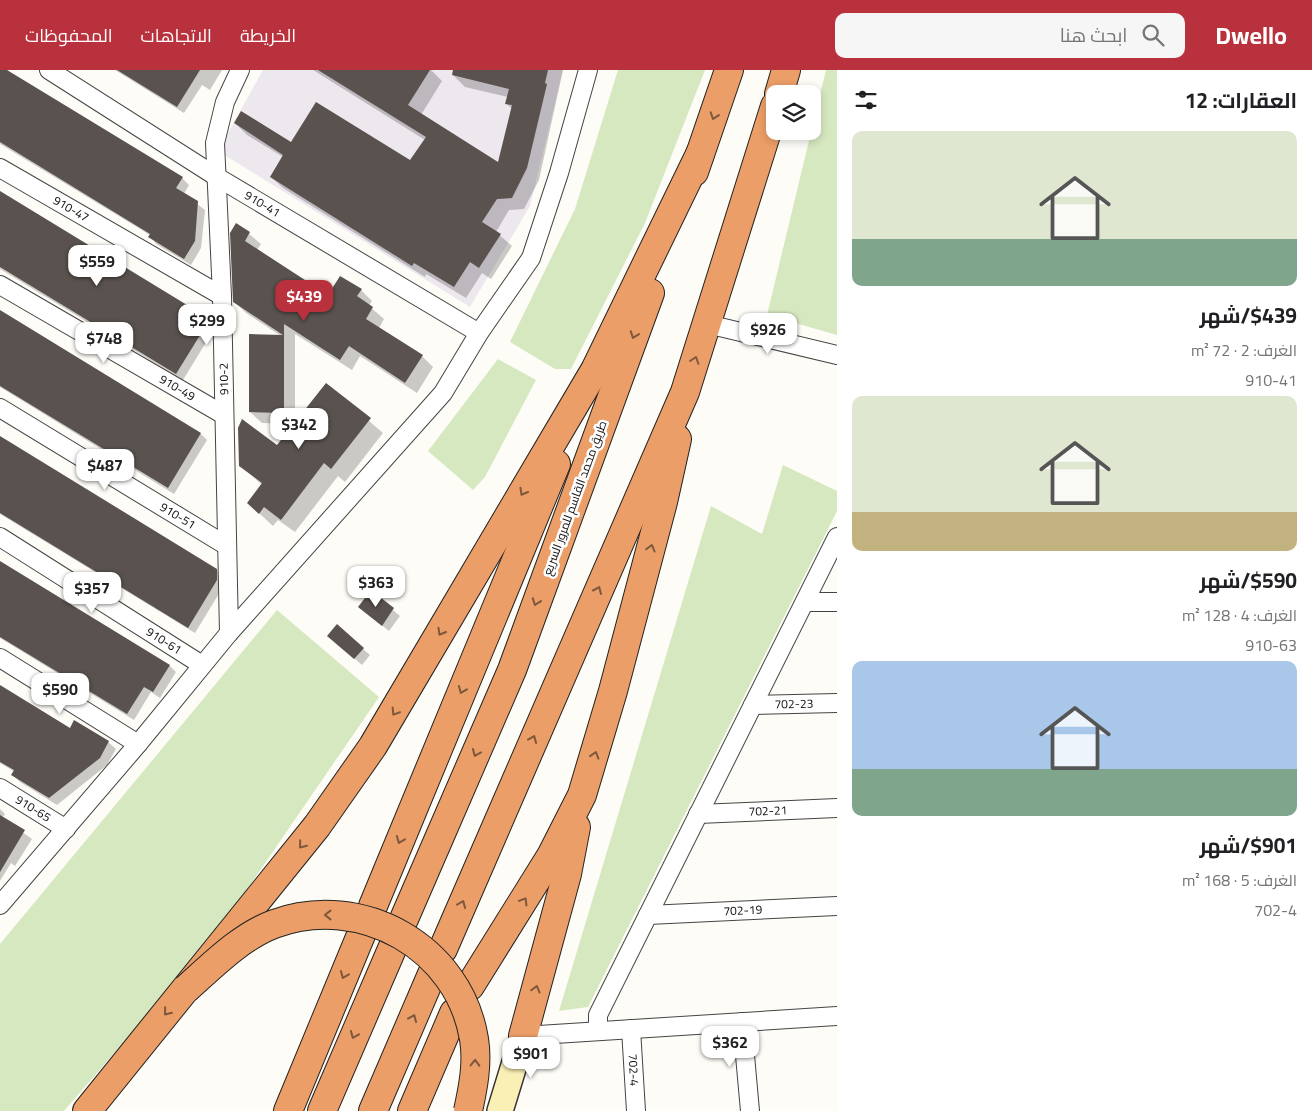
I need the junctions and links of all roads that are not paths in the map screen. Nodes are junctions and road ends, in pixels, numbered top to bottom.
1 (49, 70) edge
2 (240, 70) edge
3 (588, 70) edge
4 (730, 70) edge
5 (786, 70) edge
6 (782, 85) edge
7 (766, 135) edge
8 (700, 154) junction
9 (0, 168) edge
10 (216, 177) junction
11 (0, 285) edge
12 (222, 296) junction
13 (707, 324) junction
14 (479, 333) junction
15 (837, 355) edge
16 (595, 370) junction
17 (685, 392) junction
18 (0, 408) edge
19 (224, 415) junction
20 (0, 536) edge
21 (837, 537) edge
22 (227, 546) junction
23 (805, 602) junction
24 (837, 602) edge
25 (229, 633) junction
26 (0, 658) edge
27 (202, 664) junction
28 (837, 703) edge
29 (753, 705) junction
30 (138, 744) junction
31 (0, 788) edge
32 (582, 795) junction
33 (837, 808) edge
34 (698, 814) junction
35 (66, 829) junction
36 (0, 905) edge
37 (837, 906) edge
38 (648, 915) junction
39 (443, 949) dead end
40 (432, 974) dead end
41 (470, 986) dead end
42 (186, 989) junction
43 (454, 1013) dead end
44 (837, 1016) edge
45 (742, 1022) junction
46 (631, 1029) junction
47 (598, 1031) junction
48 (523, 1036) junction
49 (87, 1111) edge
50 (288, 1111) edge
51 (322, 1111) edge
52 (373, 1111) edge
53 (412, 1111) edge
54 (468, 1111) edge
55 (500, 1111) edge
56 (636, 1111) edge
57 (750, 1111) edge

1 - 10 street, 910-41
2 - 10 street, 910-2
3 - 14 street
4 -> 8 highway, طريق محمد القاسم للمرور السريع
5 - 6 highway
7 - 13 highway
8 - 16 highway
8 -> 51 highway, طريق محمد القاسم للمرور السريع
9 - 12 street, 910-47
10 - 12 street, 910-2
10 - 14 street, 910-41
11 - 19 street, 910-49
12 - 19 street, 910-2
13 - 15 street
17 -> 13 highway
14 - 25 street
16 -> 42 highway, bridge
16 -> 50 highway
32 -> 17 highway
39 -> 17 highway
18 - 22 street, 910-51
19 - 22 street, 910-2
20 - 27 street, 910-61
21 - 23 street
22 - 25 street, 910-2
23 - 24 street
23 - 29 street
25 - 27 street
26 - 30 street
27 - 30 street
28 - 29 street, 702-23
29 - 34 street
30 - 35 street
31 - 35 street, 910-65
41 -> 32 highway
48 -> 32 highway
33 - 34 street, 702-21
34 - 38 street
35 - 36 street
37 - 38 street, 702-19
38 - 47 street
52 -> 40 highway
42 -> 49 highway
54 -> 42 highway, bridge
43 - 53 highway
44 - 45 street
45 - 46 street
45 - 57 street
46 - 47 street
46 - 56 street, 702-4
47 - 48 street
48 - 55 street

